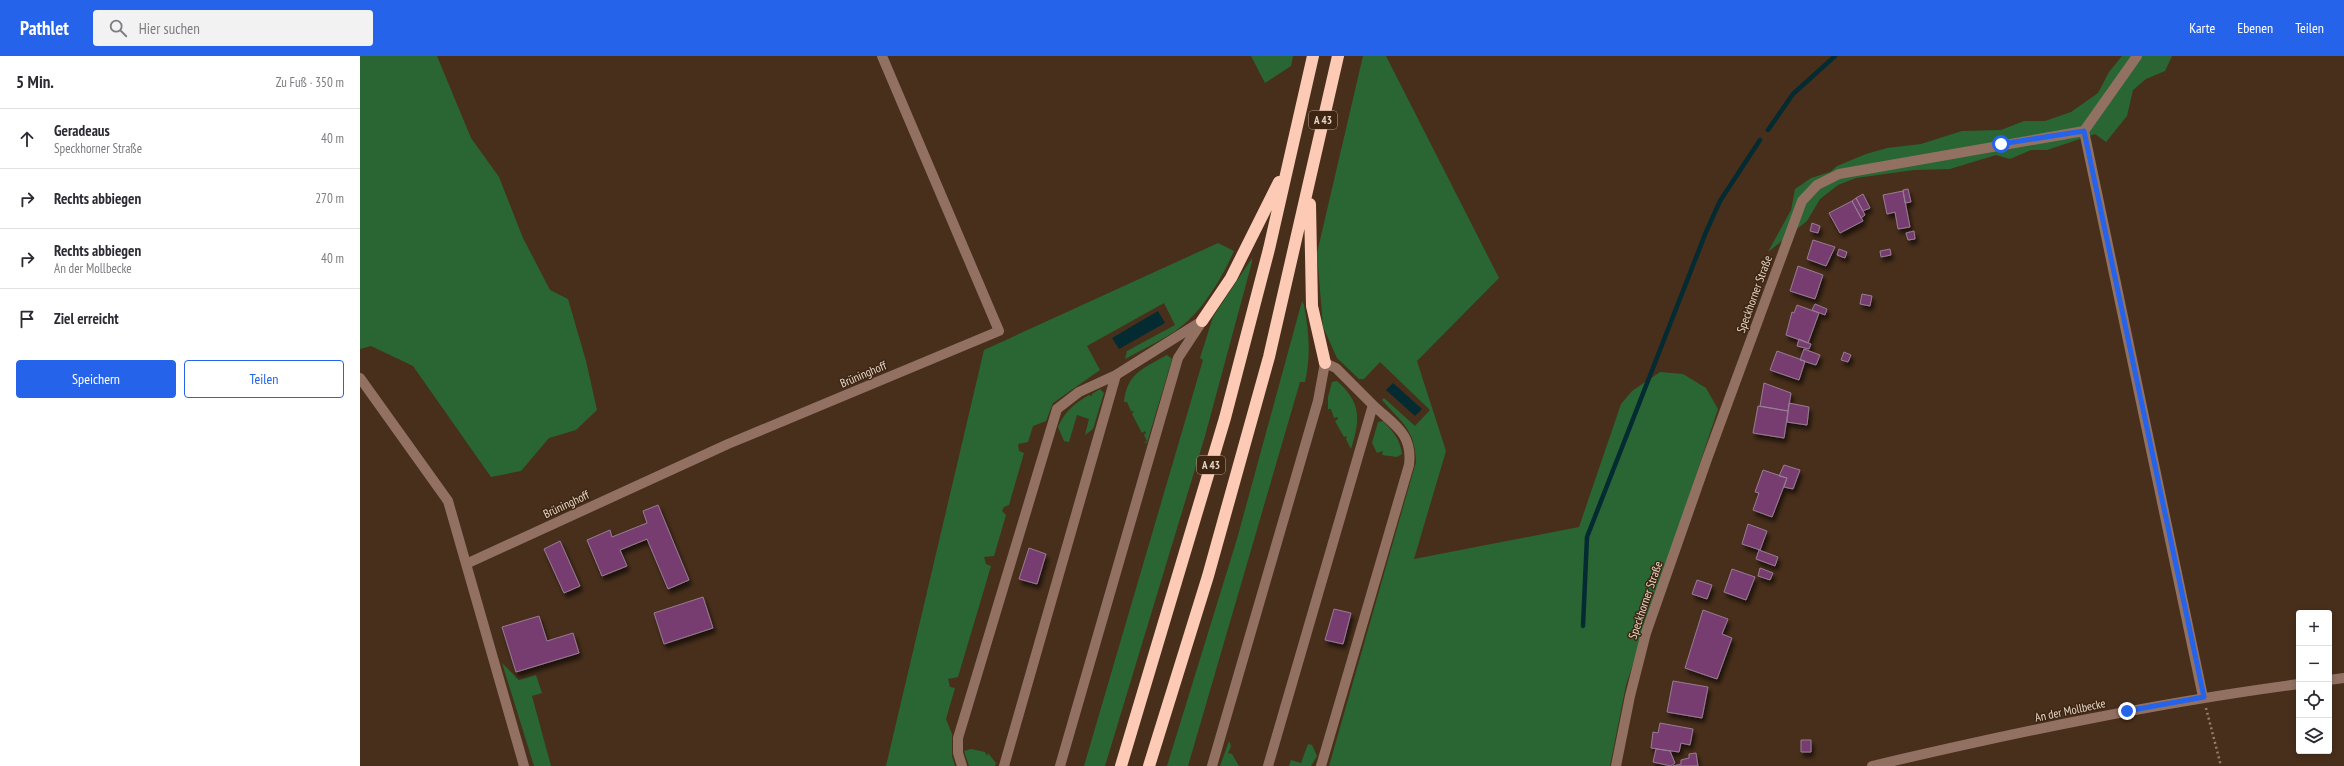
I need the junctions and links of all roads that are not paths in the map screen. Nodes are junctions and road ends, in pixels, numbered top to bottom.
1 (882, 56) edge
2 (1313, 56) edge
3 (1338, 56) edge
4 (2137, 56) edge
5 (2084, 131) junction
6 (1289, 161) junction
7 (1309, 185) junction
8 (1202, 321) junction
9 (1325, 363) junction
10 (1116, 375) junction
11 (360, 378) edge
12 (1373, 405) junction
13 (466, 564) junction
14 (2344, 678) edge
15 (2332, 680) edge
16 (2296, 684) edge
17 (2204, 697) junction
18 (524, 766) edge
19 (962, 766) edge
20 (1004, 766) edge
21 (1060, 766) edge
22 (1121, 766) edge
23 (1149, 766) edge
24 (1212, 766) edge
25 (1268, 766) edge
26 (1321, 766) edge
27 (1616, 766) edge
28 (1872, 766) edge

1 - 13 street, Brüninghoff
2 - 6 highway, A 43
3 - 7 highway, A 43
4 - 5 street
5 - 17 street
5 - 27 street, Speckhorner Straße
6 - 8 highway
6 - 22 highway, A 43
7 - 9 highway
7 - 23 highway, A 43
8 - 10 street
8 - 21 street
9 - 12 street
9 - 24 street
10 - 19 street
10 - 20 street
11 - 13 street
12 - 25 street
12 - 26 street
13 - 18 street
14 - 15 street
16 - 17 street, An der Mollbecke
17 - 28 street, An der Mollbecke

